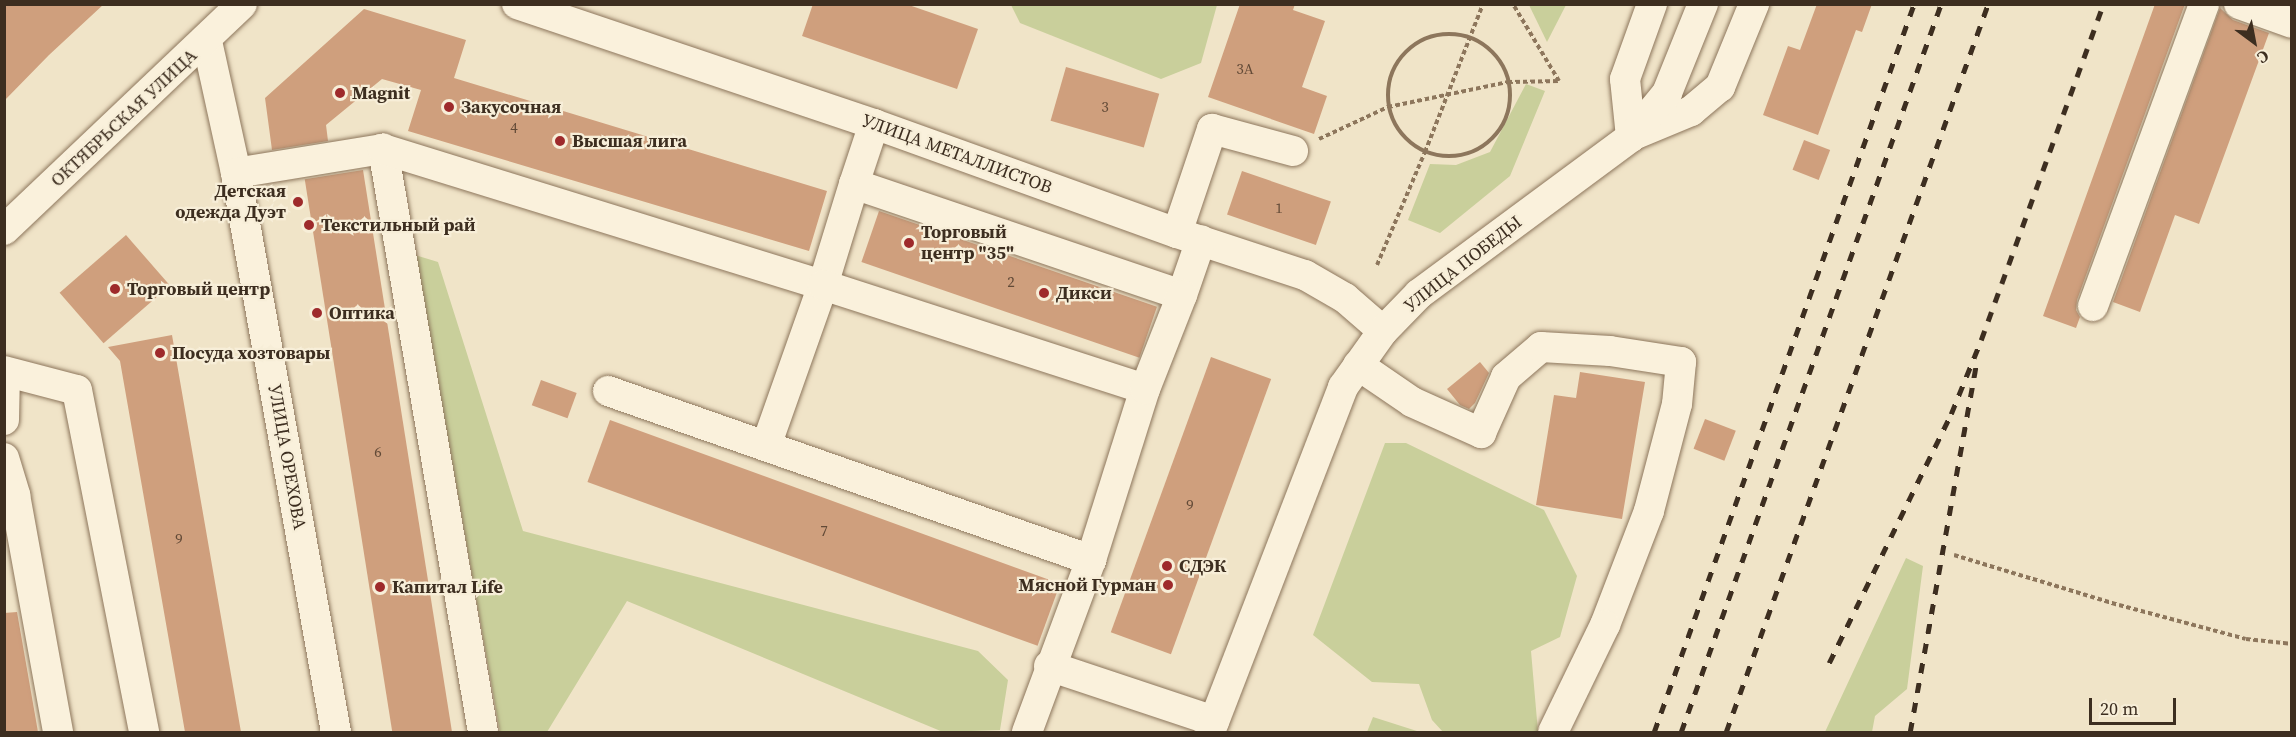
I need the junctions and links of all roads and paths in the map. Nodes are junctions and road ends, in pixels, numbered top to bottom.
1 (242, 4) edge
2 (517, 4) edge
3 (1483, 4) edge
4 (1513, 4) edge
5 (1652, 4) edge
6 (1703, 4) edge
7 (1754, 4) edge
8 (2204, 4) edge
9 (2239, 4) edge
10 (2292, 23) edge
11 (1468, 37) junction
12 (207, 41) junction
13 (1508, 82) junction
14 (1446, 95) junction
15 (1388, 107) junction
16 (874, 124) junction
17 (1631, 136) junction
18 (383, 149) junction
19 (1293, 151) joint
20 (1425, 152) junction
21 (236, 172) junction
22 (854, 184) junction
23 (4, 230) edge
24 (1189, 236) junction
25 (1377, 265) dead end
26 (823, 285) junction
27 (1182, 296) junction
28 (2093, 306) dead end
29 (1383, 331) junction
30 (1358, 365) junction
31 (5, 371) edge
32 (1145, 389) junction
33 (608, 391) dead end
34 (4, 420) edge
35 (766, 446) junction
36 (4, 458) edge
37 (1954, 555) dead end
38 (1091, 560) junction
39 (2292, 644) edge
40 (1049, 666) junction
41 (1212, 727) edge
42 (58, 732) edge
43 (144, 732) edge
44 (336, 732) edge
45 (483, 732) edge
46 (1027, 732) edge
47 (1553, 732) edge

1 - 12 street, ОКТЯБРЬСКАЯ УЛИЦА
2 - 16 street, УЛИЦА МЕТАЛЛИСТОВ
3 - 11 path
4 - 13 path
5 - 17 street
6 - 17 street, УЛИЦА ПОБЕДЫ
7 - 17 street
8 - 28 street
9 - 10 street
11 - 13 path
11 - 14 path
11 - 15 path
12 - 21 street, УЛИЦА ОРЕХОВА
12 - 23 street, ОКТЯБРЬСКАЯ УЛИЦА
13 - 14 path
13 - 20 path
14 - 15 path
14 - 20 path
15 - 19 path
15 - 20 path
16 - 22 street
16 - 24 street, УЛИЦА МЕТАЛЛИСТОВ
17 - 29 street, УЛИЦА ПОБЕДЫ
18 - 21 street
18 - 26 street
18 - 45 street
19 - 24 street
20 - 25 path
21 - 44 street, УЛИЦА ОРЕХОВА
22 - 26 street
22 - 27 street
24 - 27 street
24 - 29 street, УЛИЦА МЕТАЛЛИСТОВ
26 - 32 street
26 - 35 street
27 - 32 street
29 - 30 street, УЛИЦА ПОБЕДЫ
30 - 41 street, УЛИЦА ПОБЕДЫ
30 - 47 street
31 - 34 street
31 - 43 street
32 - 38 street
33 - 35 street
35 - 38 street
36 - 42 street
37 - 39 path
38 - 40 street
40 - 41 street
40 - 46 street

